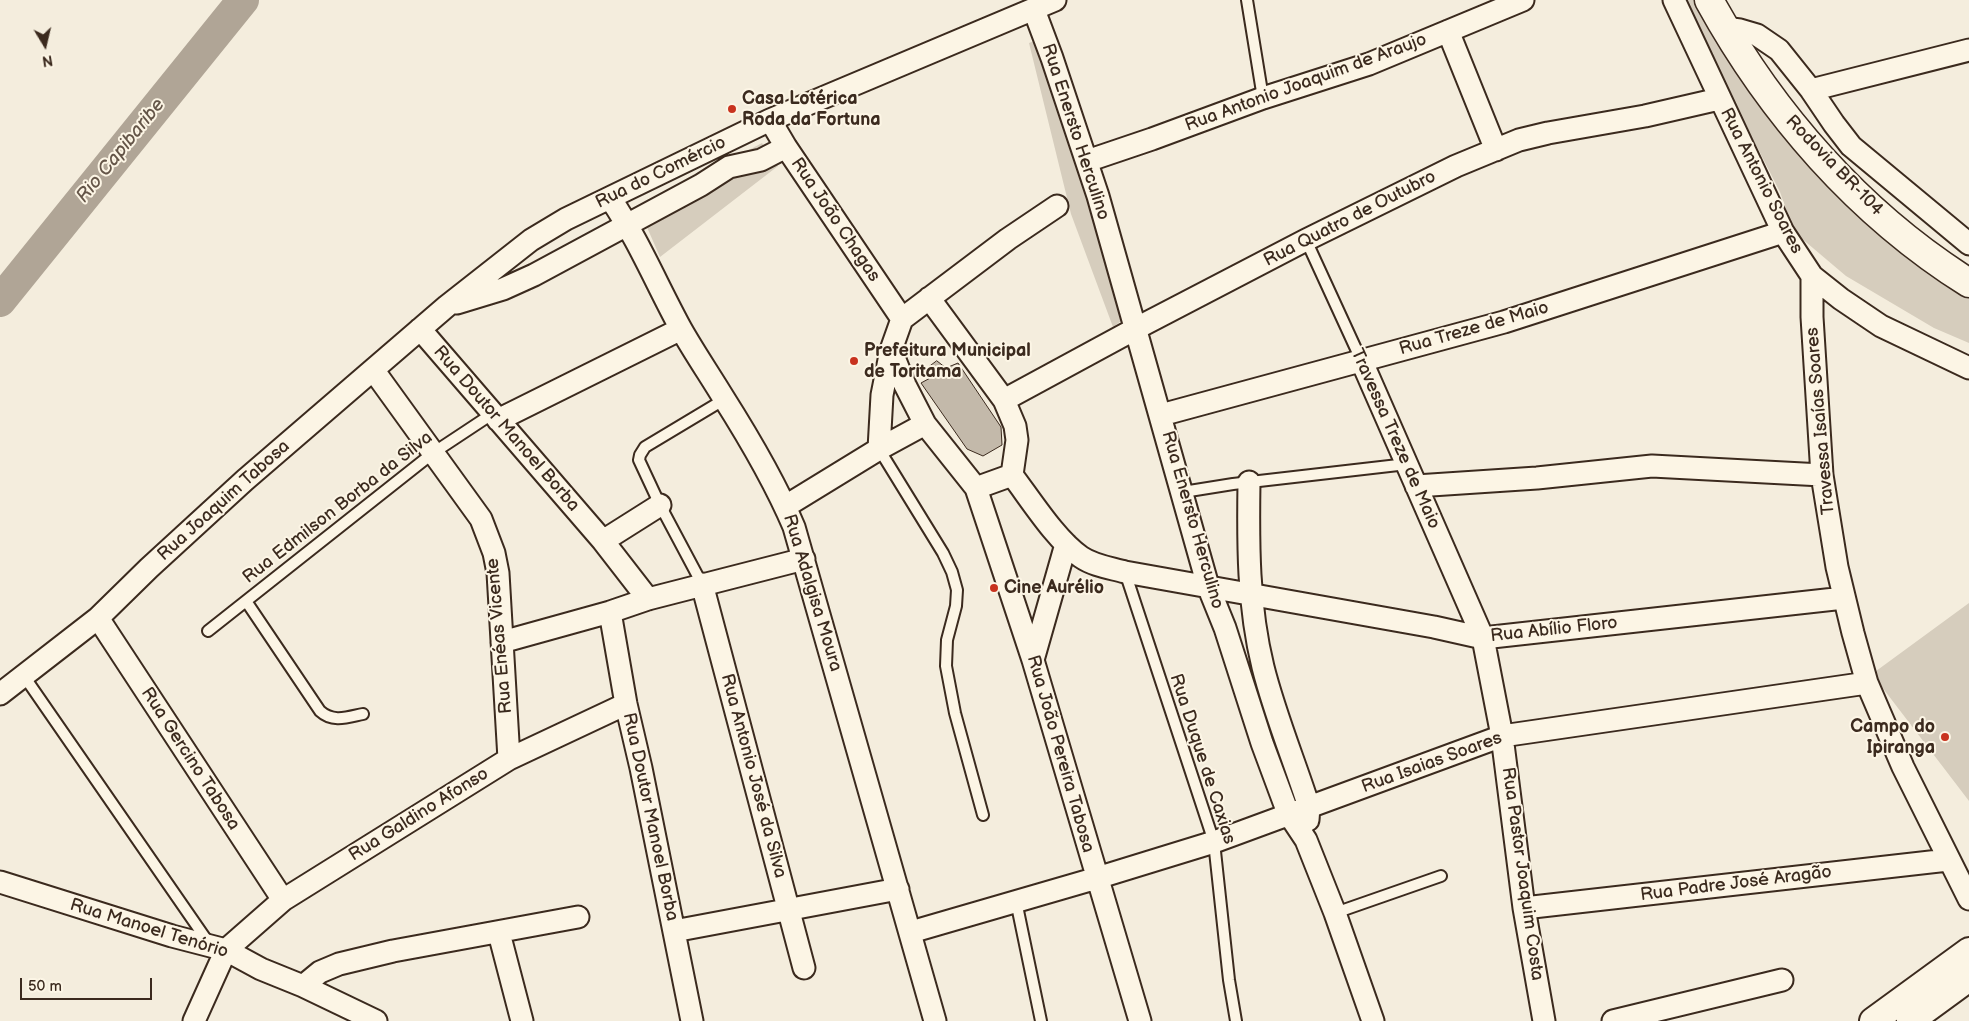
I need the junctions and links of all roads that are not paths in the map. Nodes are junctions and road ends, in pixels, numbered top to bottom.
1 (1055, 0) edge
2 (1247, 0) edge
3 (1523, 0) edge
4 (1674, 0) edge
5 (1709, 0) edge
6 (1034, 10) junction
7 (1724, 28) junction
8 (1448, 30) junction
9 (1969, 50) edge
10 (1811, 90) junction
11 (1263, 98) junction
12 (1719, 99) junction
13 (770, 120) junction
14 (786, 147) junction
15 (1496, 150) junction
16 (1087, 161) junction
17 (610, 198) junction
18 (1056, 206) dead end
19 (628, 224) junction
20 (1783, 232) junction
21 (1306, 240) junction
22 (1969, 244) edge
23 (495, 267) joint
24 (1812, 276) junction
25 (1969, 283) edge
26 (929, 298) junction
27 (447, 306) junction
28 (902, 319) junction
29 (420, 329) junction
30 (682, 329) junction
31 (1135, 329) junction
32 (891, 350) junction
33 (1362, 362) junction
34 (1969, 368) edge
35 (374, 371) junction
36 (725, 399) junction
37 (1004, 400) junction
38 (1161, 415) junction
39 (495, 417) junction
40 (925, 424) junction
41 (879, 449) junction
42 (433, 453) junction
43 (1407, 464) junction
44 (1012, 475) junction
45 (1822, 475) junction
46 (1249, 482) junction
47 (1416, 486) junction
48 (976, 488) junction
49 (1182, 492) junction
50 (660, 505) junction
51 (786, 506) junction
52 (603, 541) junction
53 (1066, 544) junction
54 (804, 559) junction
55 (1125, 572) junction
56 (702, 584) junction
57 (1208, 586) junction
58 (1251, 594) junction
59 (1844, 598) junction
60 (648, 599) junction
61 (246, 601) junction
62 (610, 612) junction
63 (98, 618) junction
64 (208, 631) dead end
65 (1483, 638) junction
66 (502, 642) junction
67 (1033, 660) junction
68 (24, 676) junction
69 (1867, 683) junction
70 (0, 694) edge
71 (626, 704) junction
72 (363, 714) dead end
73 (1502, 736) junction
74 (509, 759) junction
75 (1309, 807) junction
76 (1288, 814) junction
77 (983, 815) dead end
78 (1306, 840) junction
79 (1214, 842) junction
80 (1948, 860) junction
81 (1441, 876) dead end
82 (1097, 878) junction
83 (0, 882) edge
84 (898, 889) junction
85 (1969, 899) edge
86 (283, 900) junction
87 (1016, 902) junction
88 (1524, 908) junction
89 (788, 909) junction
90 (1335, 913) junction
91 (578, 917) dead end
92 (674, 931) junction
93 (910, 932) junction
94 (499, 933) junction
95 (218, 948) junction
96 (1969, 951) edge
97 (804, 968) dead end
98 (1969, 978) edge
99 (1782, 980) dead end
100 (304, 986) junction
101 (194, 1021) edge
102 (376, 1021) edge
103 (522, 1021) edge
104 (692, 1021) edge
105 (935, 1021) edge
106 (1041, 1021) edge
107 (1140, 1021) edge
108 (1236, 1021) edge
109 (1373, 1021) edge
110 (1544, 1021) edge
111 (1613, 1021) edge
112 (1873, 1021) edge
113 (1910, 1021) edge

1 - 6 street, Rua do Comércio
2 - 11 lane
3 - 8 street, Rua Antonio Joaquim de Araujo
4 - 12 street, Rua Antonio Soares
5 - 7 highway, Rodovia BR-104
6 - 13 street, Rua do Comércio
6 - 16 street, Rua Enersto Herculino
7 - 10 street
7 - 25 highway, Rodovia BR-104
8 - 11 street, Rua Antonio Joaquim de Araujo
8 - 15 street
9 - 10 street
10 - 22 street
11 - 16 street, Rua Antonio Joaquim de Araujo
12 - 15 street, Rua Quatro de Outubro
12 - 20 street, Rua Antonio Soares
13 - 14 street, Rua João Chagas
13 - 17 street, Rua do Comércio
14 - 19 street, Rua do Comércio
14 - 28 street, Rua João Chagas
15 - 21 street, Rua Quatro de Outubro
16 - 31 street, Rua Enersto Herculino
17 - 19 street, Rua Adalgisa Moura
17 - 23 street, Rua do Comércio
18 - 26 street
19 - 27 street, Rua Joaquim Tabosa
19 - 30 street, Rua Adalgisa Moura
20 - 24 street, Rua Antonio Soares
20 - 33 street, Rua Treze de Maio
21 - 31 street, Rua Quatro de Outubro
21 - 33 lane, Travessa Treze de Maio
23 - 27 street, Rua Joaquim Tabosa
24 - 34 street, Rua Antonio Soares
24 - 45 street, Travessa Isaías Soares
26 - 28 street
26 - 37 street
27 - 29 street, Rua Joaquim Tabosa
28 - 32 street
29 - 35 street, Rua Joaquim Tabosa
29 - 39 street, Rua Doutor Manoel Borba
30 - 36 street, Rua Adalgisa Moura
30 - 39 street
31 - 37 street, Rua Quatro de Outubro
31 - 38 street, Rua Enersto Herculino
32 - 40 street
32 - 41 street
33 - 38 street, Rua Treze de Maio
33 - 43 street, Travessa Treze de Maio
35 - 42 street, Rua Enéas Vicente
35 - 63 street, Rua Joaquim Tabosa
36 - 50 lane
36 - 51 street, Rua Adalgisa Moura
37 - 44 street
38 - 49 street, Rua Enersto Herculino
39 - 42 lane, Rua Edmilson Borba da Silva
39 - 52 street, Rua Doutor Manoel Borba
40 - 41 street
40 - 48 street
41 - 51 street
41 - 77 lane
42 - 61 lane, Rua Edmilson Borba da Silva
42 - 66 street, Rua Enéas Vicente
43 - 46 lane
43 - 47 street, Travessa Treze de Maio
44 - 48 street
44 - 53 street, Rua Abílio Floro
45 - 47 street
45 - 59 street, Travessa Isaías Soares
46 - 49 lane
46 - 58 street
47 - 65 street, Travessa Treze de Maio
48 - 67 street, Rua João Pereira Tabosa
49 - 57 street, Rua Enersto Herculino
50 - 52 street
50 - 56 lane
51 - 54 street, Rua Adalgisa Moura
52 - 60 street, Rua Doutor Manoel Borba
53 - 55 street, Rua Abílio Floro
53 - 67 street
54 - 56 street
54 - 84 street, Rua Adalgisa Moura
55 - 57 street, Rua Abílio Floro
55 - 79 lane, Rua Duque de Caxias
56 - 60 street
56 - 89 street, Rua Antonio José da Silva
57 - 58 street, Rua Abílio Floro
57 - 76 street, Rua Enersto Herculino
58 - 65 street, Rua Abílio Floro
58 - 75 street
59 - 65 street, Rua Abílio Floro
59 - 69 street, Travessa Isaías Soares
60 - 62 street
61 - 64 lane, Rua Edmilson Borba da Silva
61 - 72 lane
62 - 66 street
62 - 71 street, Rua Doutor Manoel Borba
63 - 68 street, Rua Joaquim Tabosa
63 - 86 street, Rua Gercino Tabosa
65 - 73 street, Rua Pastor Joaquim Costa
66 - 74 street, Rua Enéas Vicente
67 - 82 street, Rua João Pereira Tabosa
68 - 70 street, Rua Joaquim Tabosa
68 - 95 lane
69 - 73 street, Rua Isaias Soares
69 - 80 street, Travessa Isaías Soares
71 - 74 street, Rua Galdino Afonso
71 - 92 street, Rua Doutor Manoel Borba
73 - 75 street, Rua Isaias Soares
73 - 88 street, Rua Pastor Joaquim Costa
74 - 86 street, Rua Galdino Afonso
75 - 76 street, Rua Isaias Soares
75 - 78 street
76 - 78 street, Rua Enersto Herculino
76 - 79 street, Rua Isaias Soares
78 - 90 street, Rua Enersto Herculino
79 - 82 street, Rua Isaias Soares
79 - 108 lane, Rua Duque de Caxias
80 - 85 street, Travessa Isaías Soares
80 - 88 street, Rua Padre José Aragão
81 - 90 lane
82 - 87 street, Rua Isaias Soares
82 - 107 street, Rua João Pereira Tabosa
83 - 95 street, Rua Manoel Tenório
84 - 89 street
84 - 93 street, Rua Adalgisa Moura
86 - 95 street, Rua Galdino Afonso
87 - 93 street, Rua Isaias Soares
87 - 106 lane
88 - 110 street, Rua Pastor Joaquim Costa
89 - 92 street
89 - 97 street, Rua Antonio José da Silva
90 - 109 street, Rua Enersto Herculino
91 - 94 street
92 - 104 street, Rua Doutor Manoel Borba
93 - 105 street, Rua Adalgisa Moura
94 - 100 street
94 - 103 street
95 - 100 street, Rua Manoel Tenório
95 - 101 street
96 - 112 street
98 - 113 street
99 - 111 street
100 - 102 street, Rua Manoel Tenório

